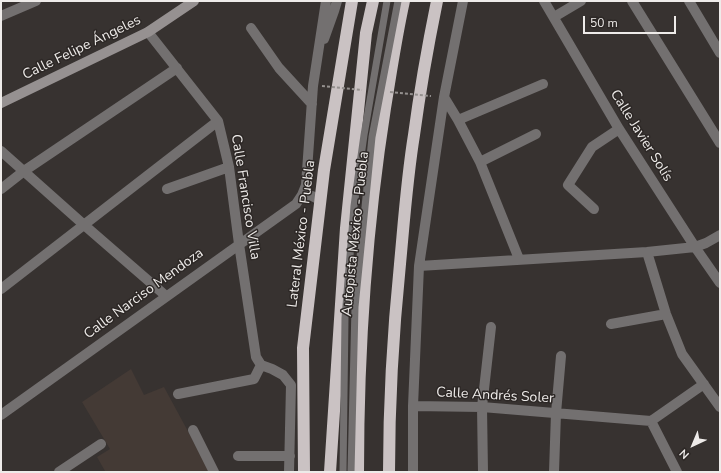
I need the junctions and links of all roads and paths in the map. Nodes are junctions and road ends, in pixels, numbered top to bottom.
1 (36, 1) edge
2 (194, 1) edge
3 (326, 1) edge
4 (352, 1) edge
5 (373, 1) edge
6 (386, 1) edge
7 (398, 1) edge
8 (404, 1) edge
9 (437, 1) edge
10 (463, 1) edge
11 (544, 1) edge
12 (581, 1) edge
13 (632, 1) edge
14 (689, 1) edge
15 (336, 6) edge
16 (1, 16) edge
17 (554, 17) junction
18 (251, 28) dead end
19 (148, 32) junction
20 (720, 53) edge
21 (317, 60) junction
22 (177, 68) junction
23 (543, 84) dead end
24 (444, 97) junction
25 (1, 103) edge
26 (312, 104) junction
27 (458, 120) junction
28 (218, 121) junction
29 (619, 129) junction
30 (536, 134) dead end
31 (720, 143) edge
32 (1, 151) edge
33 (480, 162) junction
34 (229, 167) junction
35 (24, 171) junction
36 (1, 189) edge
37 (167, 190) dead end
38 (302, 195) junction
39 (320, 200) junction
40 (594, 209) dead end
41 (83, 224) junction
42 (720, 234) edge
43 (239, 244) junction
44 (695, 247) junction
45 (647, 252) junction
46 (519, 259) junction
47 (419, 266) junction
48 (720, 283) edge
49 (1, 288) edge
50 (166, 296) junction
51 (666, 314) junction
52 (611, 324) dead end
53 (491, 327) dead end
54 (561, 356) dead end
55 (261, 365) junction
56 (704, 384) junction
57 (178, 394) dead end
58 (412, 406) junction
59 (482, 407) junction
60 (720, 407) edge
61 (556, 413) junction
62 (1, 415) edge
63 (651, 421) junction
64 (193, 430) dead end
65 (101, 444) dead end
66 (238, 456) dead end
67 (290, 456) junction
68 (60, 472) edge
69 (214, 472) edge
70 (289, 472) edge
71 (304, 472) edge
72 (330, 472) edge
73 (343, 472) edge
74 (351, 472) edge
75 (358, 472) edge
76 (389, 472) edge
77 (413, 472) edge
78 (483, 472) edge
79 (554, 472) edge
80 (677, 472) edge

1 - 16 street
2 - 19 main road, Calle Felipe Ángeles
3 - 21 street
4 - 39 highway, Lateral México - Puebla
5 - 72 highway, Autopista México - Puebla
6 - 73 lane, bridge
7 - 74 lane, bridge
8 - 75 highway, Autopista México - Puebla
9 - 76 highway
10 - 24 street
11 - 17 street, Calle Javier Solís
12 - 17 street
13 - 31 street
14 - 20 street
15 - 21 street
17 - 29 street, Calle Javier Solís
18 - 26 street
19 - 22 street, Calle Francisco Villa
19 - 25 main road, Calle Felipe Ángeles
21 - 26 street
22 - 28 street, Calle Francisco Villa
22 - 35 street
23 - 27 street
24 - 27 street
24 - 47 street
26 - 38 street
27 - 33 street
28 - 34 street, Calle Francisco Villa
28 - 41 street
29 - 40 street
29 - 44 street, Calle Javier Solís
30 - 33 street
32 - 35 street
33 - 46 street
34 - 37 street
34 - 43 street, Calle Francisco Villa
35 - 36 street
35 - 41 street
38 - 39 street
38 - 43 street, Calle Narciso Mendoza
39 - 71 highway, Lateral México - Puebla
41 - 49 street
41 - 50 street
42 - 44 street
43 - 50 street, Calle Narciso Mendoza
43 - 55 street, Calle Francisco Villa
44 - 45 street
44 - 48 street, Calle Javier Solís
45 - 46 street
45 - 51 street
46 - 47 street
47 - 58 street
50 - 62 street, Calle Narciso Mendoza
51 - 52 street
51 - 56 street
53 - 59 street
54 - 61 street
55 - 57 street
55 - 67 street
56 - 60 street
56 - 63 street
58 - 59 street, Calle Andrés Soler
58 - 77 street
59 - 61 street, Calle Andrés Soler
59 - 78 street
61 - 63 street, Calle Andrés Soler
61 - 79 street
63 - 80 street
64 - 69 street
65 - 68 street
66 - 67 street
67 - 70 street

